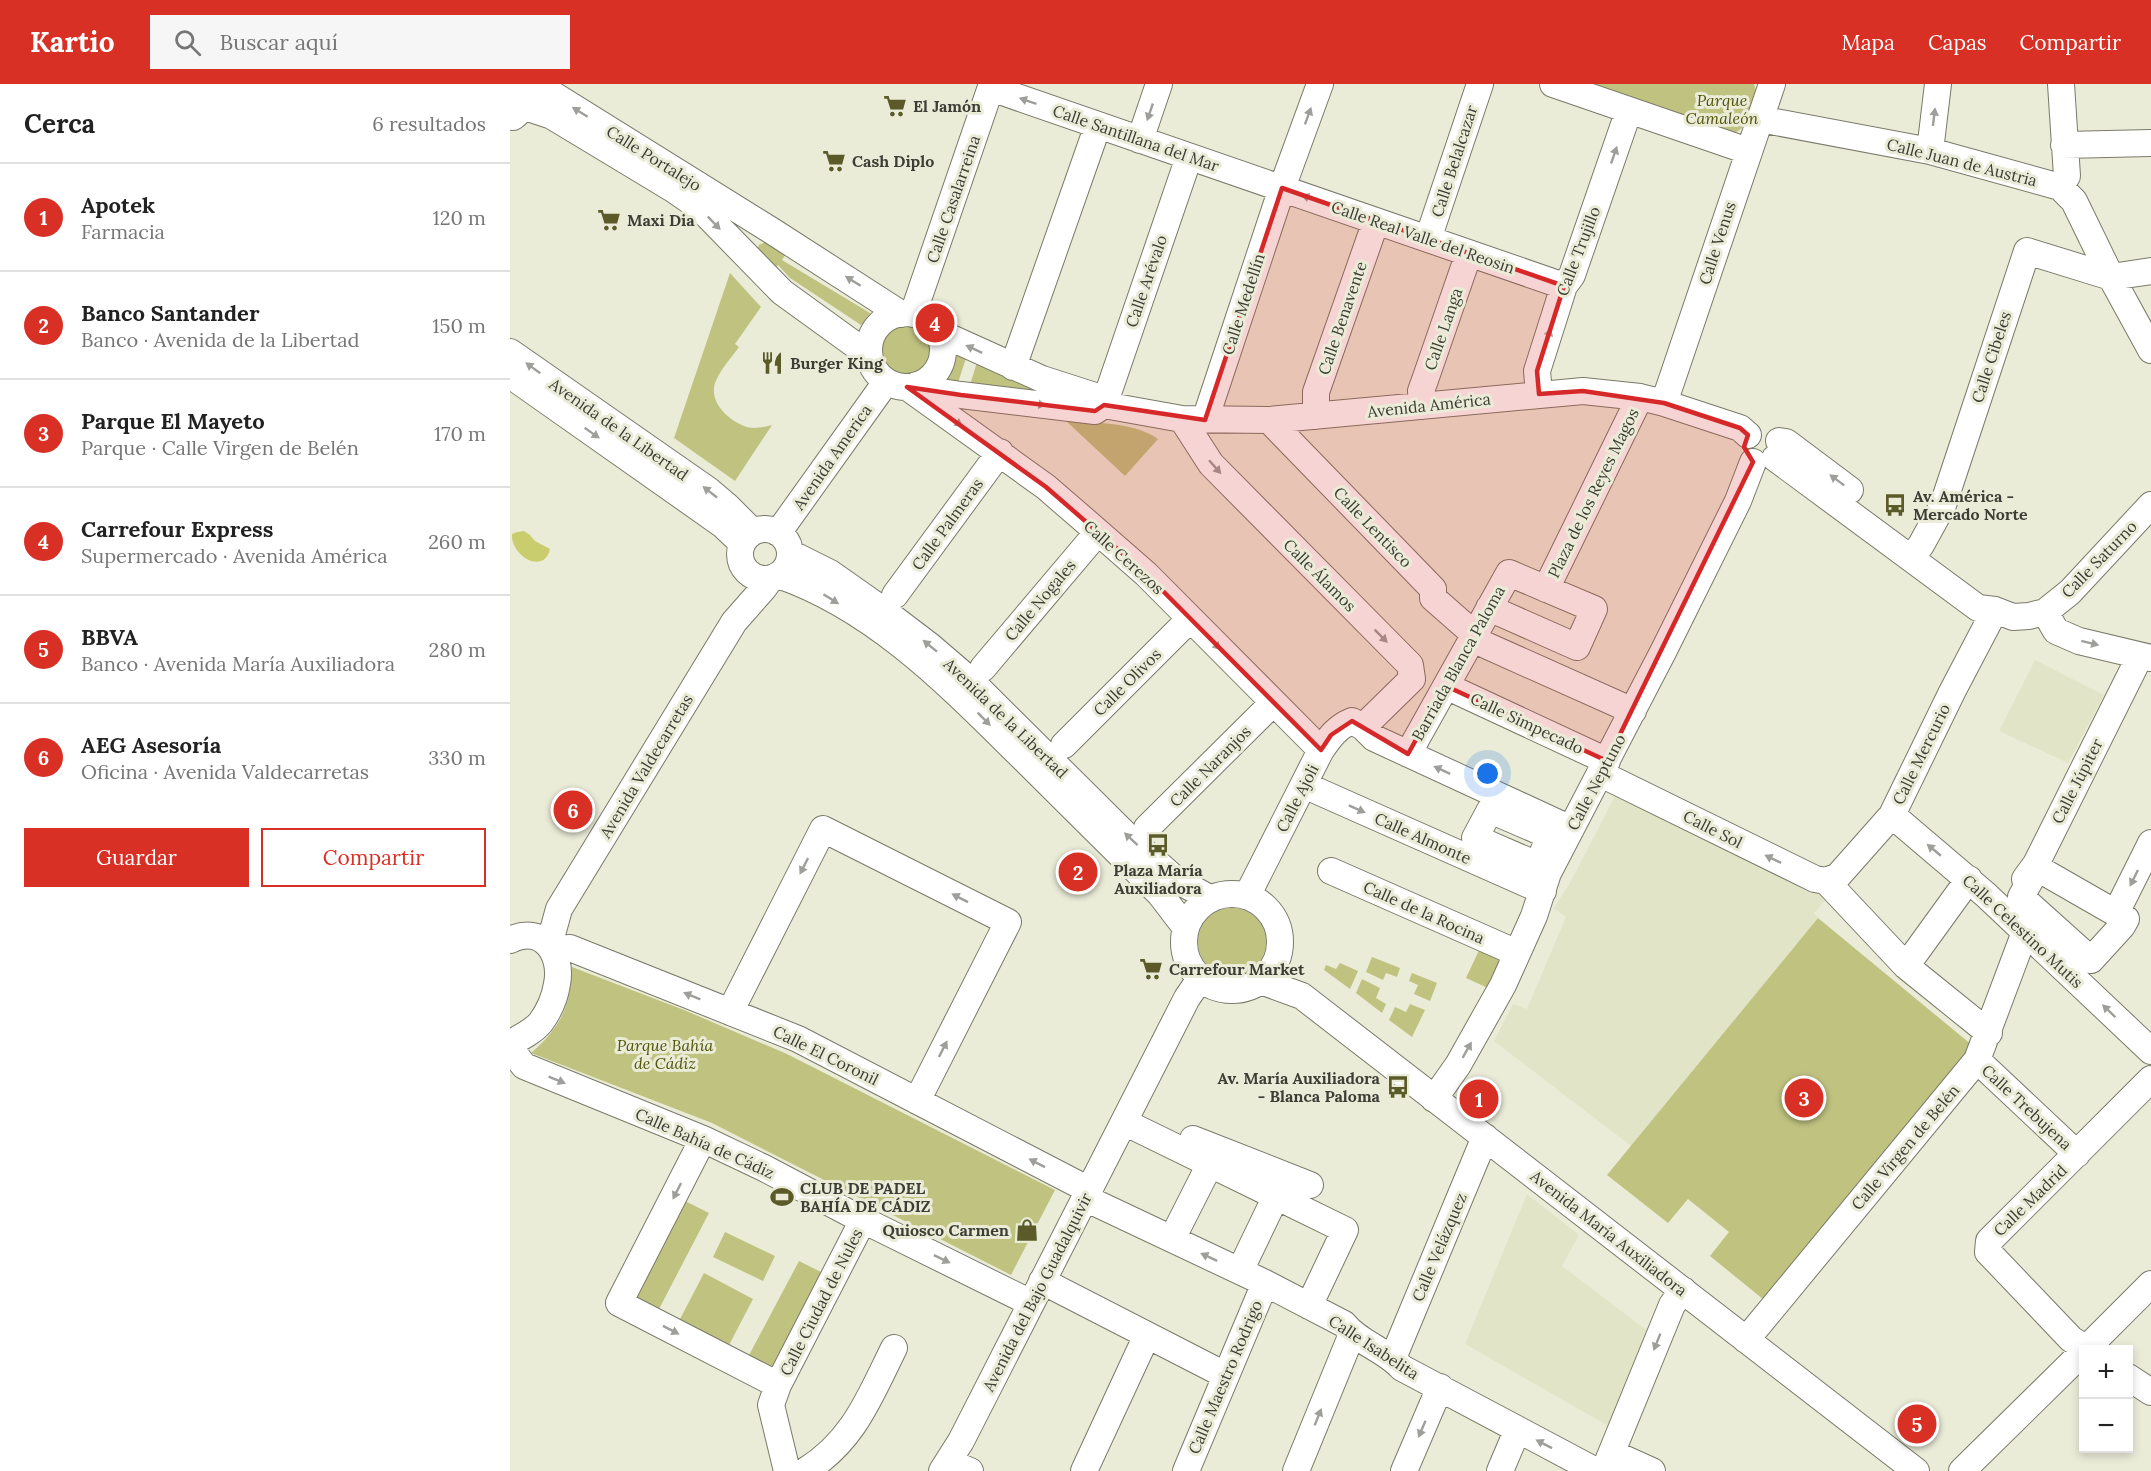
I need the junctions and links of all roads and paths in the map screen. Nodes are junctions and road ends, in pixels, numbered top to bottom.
1 (1159, 84) edge
2 (1320, 84) edge
3 (1480, 84) edge
4 (1553, 84) edge
5 (1772, 84) edge
6 (1938, 84) edge
7 (2061, 84) edge
8 (992, 86) edge
9 (520, 94) edge
10 (1629, 110) junction
11 (1760, 119) junction
12 (1098, 125) junction
13 (1140, 140) junction
14 (2151, 143) edge
15 (2064, 145) junction
16 (1748, 151) junction
17 (1930, 151) junction
18 (1189, 157) junction
19 (2060, 187) junction
20 (1282, 188) junction
21 (1376, 221) junction
22 (772, 231) junction
23 (1428, 239) junction
24 (1469, 252) junction
25 (748, 257) junction
26 (2151, 271) edge
27 (2111, 277) junction
28 (1564, 286) junction
29 (907, 314) junction
30 (938, 332) junction
31 (2151, 350) edge
32 (510, 352) edge
33 (868, 355) junction
34 (1013, 367) junction
35 (510, 375) edge
36 (903, 385) junction
37 (1539, 394) junction
38 (1652, 400) junction
39 (1104, 405) junction
40 (1422, 406) junction
41 (1316, 417) junction
42 (1194, 419) junction
43 (1269, 420) junction
44 (1000, 452) junction
45 (1769, 454) junction
46 (2151, 504) edge
47 (1098, 532) junction
48 (746, 547) junction
49 (1916, 551) junction
50 (779, 560) junction
51 (1546, 589) junction
52 (895, 595) dead end
53 (1489, 608) junction
54 (1995, 610) junction
55 (2045, 612) junction
56 (1190, 619) junction
57 (734, 622) junction
58 (1473, 637) junction
59 (2145, 657) edge
60 (983, 668) dead end
61 (1446, 686) junction
62 (1273, 703) junction
63 (1633, 711) junction
64 (1363, 727) junction
65 (1064, 745) dead end
66 (1321, 750) junction
67 (1408, 754) junction
68 (1604, 767) junction
69 (1304, 785) junction
70 (1892, 815) junction
71 (1147, 828) dead end
72 (1571, 829) junction
73 (2151, 843) edge
74 (1331, 871) dead end
75 (1969, 879) junction
76 (1826, 881) junction
77 (1543, 891) junction
78 (1247, 896) junction
79 (1211, 899) junction
80 (2009, 901) dead end
81 (2116, 913) dead end
82 (1186, 928) junction
83 (2027, 934) junction
84 (536, 942) edge
85 (1517, 953) junction
86 (1279, 955) junction
87 (1906, 966) junction
88 (1200, 979) junction
89 (1261, 981) junction
90 (1302, 996) junction
91 (730, 1012) junction
92 (1989, 1033) junction
93 (510, 1042) edge
94 (510, 1048) edge
95 (2151, 1051) edge
96 (1977, 1060) junction
97 (2151, 1079) edge
98 (1434, 1099) junction
99 (917, 1101) junction
100 (1126, 1117) junction
101 (1485, 1137) junction
102 (703, 1139) junction
103 (2077, 1154) junction
104 (1210, 1164) junction
105 (1310, 1185) dead end
106 (1087, 1194) junction
107 (1276, 1196) junction
108 (863, 1220) junction
109 (1172, 1239) junction
110 (1240, 1271) junction
111 (1042, 1281) junction
112 (1265, 1283) junction
113 (2151, 1284) edge
114 (1683, 1290) junction
115 (1031, 1304) junction
116 (1309, 1306) junction
117 (1352, 1334) junction
118 (1147, 1335) junction
119 (1746, 1340) junction
120 (2079, 1345) edge
121 (2090, 1345) edge
122 (894, 1348) dead end
123 (2079, 1356) edge
124 (1393, 1358) junction
125 (1225, 1375) junction
126 (2133, 1380) edge
127 (778, 1385) junction
128 (1440, 1387) junction
129 (2151, 1392) edge
130 (1517, 1431) junction
131 (1604, 1465) edge
132 (954, 1468) edge
133 (787, 1471) edge
134 (805, 1471) edge
135 (1084, 1471) edge
136 (1186, 1471) edge
137 (1296, 1471) edge
138 (1404, 1471) edge
139 (1500, 1471) edge
140 (1652, 1471) edge
141 (1916, 1471) edge
142 (1962, 1471) edge

1 -> 13 street
20 -> 2 street, Calle Medellín
3 - 23 street, Calle Belalcazar
4 - 10 street
5 - 11 street, Calle Venus
17 -> 6 street
7 - 15 street
12 -> 8 street, Calle Santillana del Mar
8 - 29 street, Calle Casalarreina
22 -> 9 street, Calle Portalejo
9 -> 25 street, Calle Portalejo
10 - 16 street
28 -> 10 street, Calle Trujillo
11 - 16 street, Calle Venus
11 - 17 street, Calle Juan de Austria
12 - 13 street, Calle Santillana del Mar
12 - 34 street
13 - 18 street, Calle Santillana del Mar
14 - 15 street
15 - 19 street
16 - 38 street, Calle Venus
17 - 19 street, Calle Juan de Austria
18 - 20 street, Calle Santillana del Mar
18 - 39 street, Calle Arévalo
19 - 27 street, Calle Juan de Austria
21 -> 20 street, Calle Real Valle del Reosin
20 - 42 street, Calle Medellín
21 - 23 street, Calle Real Valle del Reosin
21 - 41 street, Calle Benavente
22 - 25 street
29 -> 22 street, Calle Portalejo
23 - 24 street, Calle Real Valle del Reosin
24 - 28 street, Calle Real Valle del Reosin
24 - 40 street, Calle Langa
25 - 33 street, Calle Portalejo
26 - 27 street
27 - 31 street, Calle Juan de Austria
27 - 49 street, Calle Cibeles
37 -> 28 street, Calle Trujillo
29 - 30 street
29 - 33 street
34 -> 30 street, Avenida América
30 - 36 street
48 -> 32 street, Avenida de la Libertad
33 - 36 street
34 - 39 street, Avenida América
35 -> 48 street, Avenida de la Libertad
36 -> 39 street, Avenida América
36 -> 44 street, Calle Cerezos
36 - 50 street, Avenida America
37 - 38 street, Avenida América
37 - 40 street, Avenida América
38 - 45 street, Avenida América
38 - 51 street, Plaza de los Reyes Magos
39 - 42 street, Avenida América
40 - 41 street, Avenida América
41 - 43 street, Avenida América
42 - 43 street, Avenida América
42 -> 64 street, Calle Álamos
43 - 58 street, Calle Lentisco
44 - 47 street, Calle Cerezos
44 - 52 street, Calle Palmeras
45 - 49 street
45 - 63 street, Calle Neptuno
46 - 55 street, Calle Saturno
47 - 56 street, Calle Cerezos
47 - 60 street, Calle Nogales
48 - 50 street
48 - 50 street
48 - 57 street, Avenida Valdecarretas
49 - 54 street
50 - 57 street, Avenida Valdecarretas
79 -> 50 street, Avenida de la Libertad
50 -> 82 street, Avenida de la Libertad
51 - 53 street, Barriada Blanca Paloma
51 - 53 street
53 - 58 street, Barriada Blanca Paloma
54 - 55 street
54 - 70 street, Calle Mercurio
55 -> 59 street
56 -> 62 street, Calle Cerezos
56 - 65 street, Calle Olivos
57 - 84 street, Avenida Valdecarretas
58 - 61 street, Barriada Blanca Paloma
58 - 63 street, Calle Lentisco
59 - 80 street, Calle Júpiter
61 - 67 street, Barriada Blanca Paloma
61 - 68 street, Calle Simpecado
62 - 66 street, Calle Cerezos
62 - 71 street, Calle Naranjos
63 - 68 street, Calle Neptuno
64 - 66 street, Calle Ajoli
64 - 67 street
66 - 69 street, Calle Ajoli
72 -> 67 street
68 - 72 street, Calle Neptuno
76 -> 68 street, Calle Sol
69 -> 77 street, Calle Almonte
69 - 78 street, Calle Ajoli
75 -> 70 street, Calle Celestino Mutis
70 - 76 street, Calle Mercurio
72 - 77 street, Calle Neptuno
73 -> 81 street
74 - 85 street, Calle de la Rocina
75 - 83 street, Calle Celestino Mutis
75 - 87 street
76 - 87 street
77 - 85 street, Calle Neptuno
78 - 79 street
78 - 86 street
79 - 82 street
82 - 88 street
83 - 92 street, Calle Virgen de Belén
95 -> 83 street, Calle Celestino Mutis
91 -> 84 street, Calle El Coronil
84 - 93 street
98 -> 85 street, Calle Neptuno
86 - 89 street
86 - 90 street, Avenida María Auxiliadora
87 - 92 street
88 - 89 street
88 - 100 street, Avenida del Bajo Guadalquivir
89 - 90 street, Avenida María Auxiliadora
90 - 98 street, Avenida María Auxiliadora
91 - 99 street, Calle El Coronil
99 -> 91 street
92 - 96 street, Calle Virgen de Belén
94 -> 102 street, Calle Bahía de Cádiz
96 - 103 street, Calle Trebujena
96 - 119 street, Calle Virgen de Belén
97 - 103 street, Calle Madrid
98 - 101 street, Avenida María Auxiliadora
106 -> 99 street, Calle El Coronil
100 - 104 street
100 - 105 street
100 - 106 street, Avenida del Bajo Guadalquivir
101 - 114 street, Avenida María Auxiliadora
101 - 124 street, Calle Velázquez
102 - 108 street, Calle Bahía de Cádiz
102 -> 127 street
103 - 120 street, Calle Madrid
104 - 107 street
104 - 109 street
106 - 109 street, Calle Isabelita
106 - 111 street, Avenida del Bajo Guadalquivir
107 - 110 street
107 - 116 street
108 -> 115 street, Calle Bahía de Cádiz
108 - 127 street, Calle Ciudad de Nules
110 -> 109 street, Calle Isabelita
110 - 112 street, Calle Isabelita
111 - 115 street, Avenida del Bajo Guadalquivir
111 - 118 street
112 - 116 street, Calle Isabelita
112 - 125 street, Calle Maestro Rodrigo
113 - 121 street
114 - 119 street, Avenida María Auxiliadora
114 -> 131 street
115 - 132 street, Avenida del Bajo Guadalquivir
116 - 117 street, Calle Isabelita
117 - 124 street, Calle Isabelita
137 -> 117 street
118 - 125 street
118 - 135 street
119 - 141 street, Avenida María Auxiliadora
122 - 134 street
123 - 142 street
124 - 128 street, Calle Isabelita
125 - 136 street, Calle Maestro Rodrigo
126 - 129 street
127 - 133 street, Calle Ciudad de Nules
128 - 130 street, Calle Isabelita
128 -> 138 street
131 -> 130 street, Calle Isabelita
130 - 139 street
131 - 140 street, Calle Isabelita

